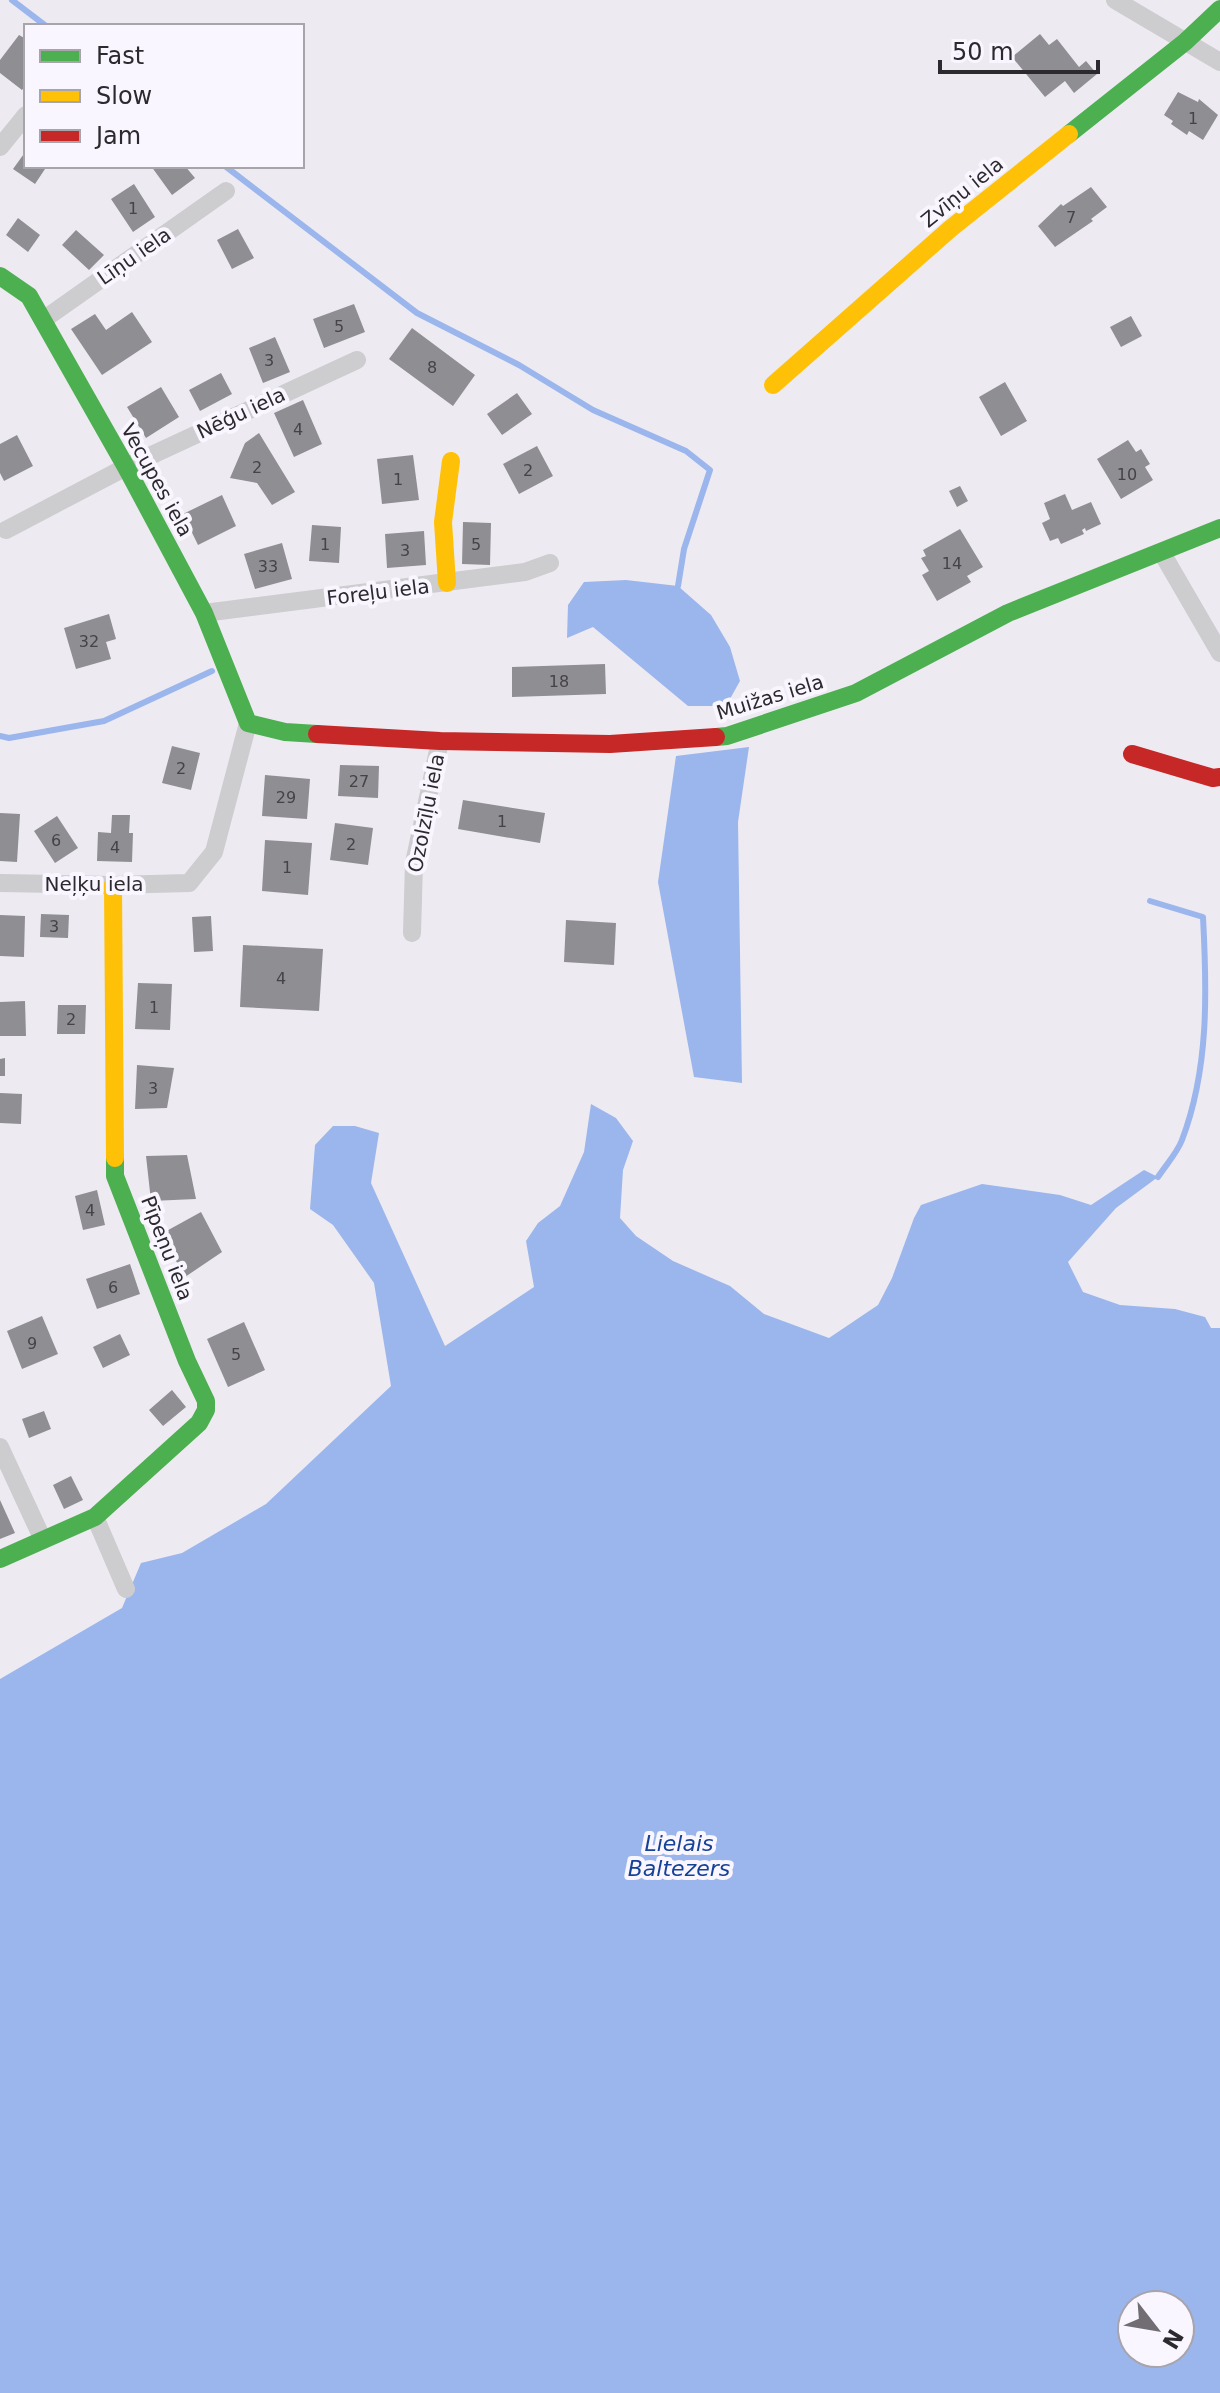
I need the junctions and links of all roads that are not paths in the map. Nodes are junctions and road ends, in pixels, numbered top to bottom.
1 (1115, 0) edge
2 (1220, 9) edge
3 (1185, 42) junction
4 (1220, 62) edge
5 (24, 117) edge
6 (0, 147) edge
7 (226, 191) dead end
8 (0, 276) edge
9 (43, 320) junction
10 (357, 360) dead end
11 (773, 385) dead end
12 (451, 461) dead end
13 (126, 467) junction
14 (1220, 528) edge
15 (6, 530) dead end
16 (1162, 553) junction
17 (550, 563) dead end
18 (447, 583) junction
19 (204, 613) junction
20 (1220, 653) edge
21 (248, 723) junction
22 (440, 741) junction
23 (1132, 754) dead end
24 (1220, 777) edge
25 (0, 883) edge
26 (113, 885) junction
27 (412, 933) dead end
28 (0, 1447) edge
29 (95, 1517) junction
30 (43, 1540) junction
31 (0, 1559) edge
32 (126, 1589) dead end

1 - 3 street
2 - 3 street, Zvīņu iela
3 - 4 street
3 - 11 street, Zvīņu iela
5 - 6 street
7 - 9 street, Līņu iela
8 - 9 street, Vecupes iela
9 - 13 street, Vecupes iela
10 - 13 street, Nēģu iela
12 - 18 street
13 - 15 street, Nēģu iela
13 - 19 street, Vecupes iela
14 - 16 street, Muižas iela
16 - 20 street
16 - 22 street, Muižas iela
17 - 18 street, Foreļu iela
18 - 19 street, Foreļu iela
19 - 21 street, Vecupes iela
21 - 22 street, Muižas iela
21 - 26 street, Neļķu iela
22 - 27 street, Ozolzīļu iela
23 - 24 street
25 - 26 street, Neļķu iela
26 - 29 street, Pīpeņu iela
28 - 30 street
29 - 30 street, Pīpeņu iela
29 - 32 street
30 - 31 street, Pīpeņu iela

